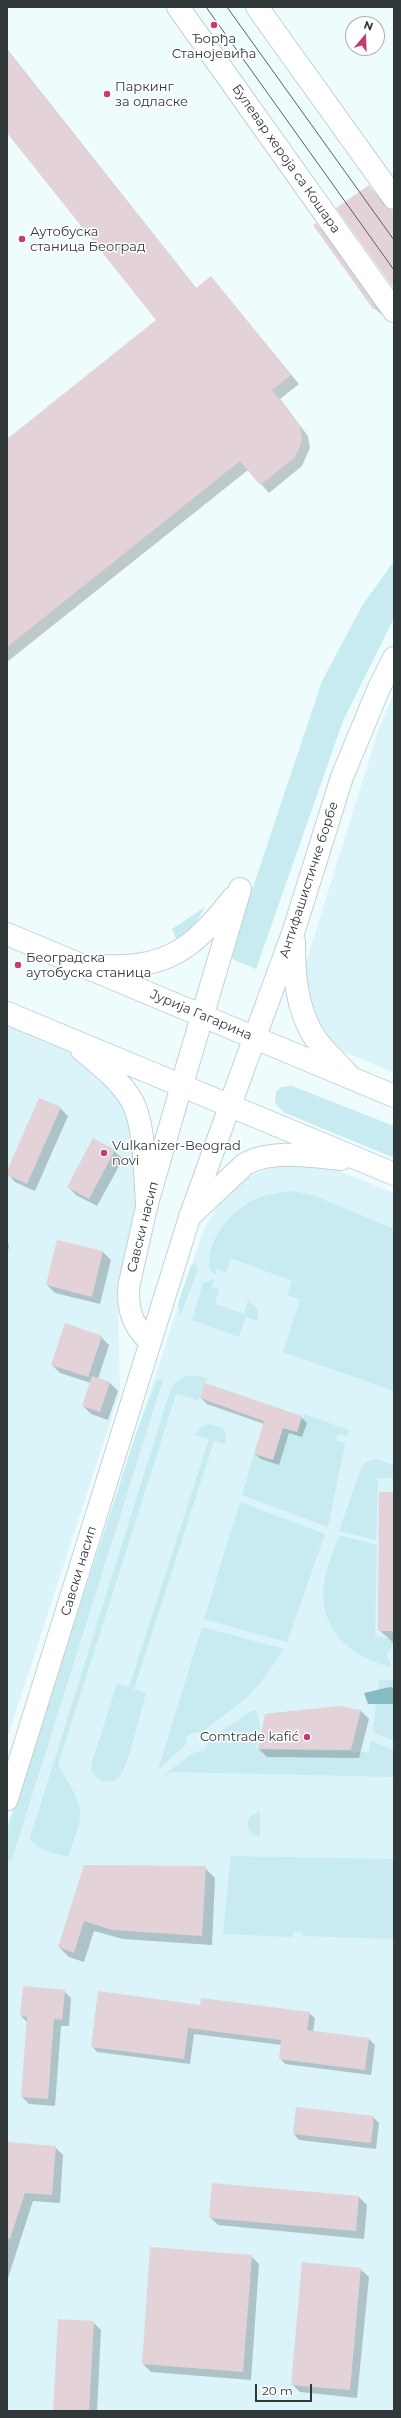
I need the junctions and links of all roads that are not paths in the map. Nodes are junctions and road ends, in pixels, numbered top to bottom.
1 (178, 7) edge
2 (257, 7) edge
3 (394, 198) edge
4 (394, 311) edge
5 (394, 658) edge
6 (294, 930) junction
7 (7, 934) edge
8 (83, 966) junction
9 (7, 1013) edge
10 (203, 1015) junction
11 (255, 1038) junction
12 (70, 1039) junction
13 (351, 1078) junction
14 (182, 1084) junction
15 (394, 1096) edge
16 (230, 1105) junction
17 (362, 1161) junction
18 (394, 1174) edge
19 (147, 1205) junction
20 (190, 1216) junction
21 (150, 1342) junction
22 (7, 1800) edge

1 - 4 main road, Булевар хероја са Кошара
2 - 3 main road
5 - 6 main road, Антифашистичке борбе
6 - 11 main road, Антифашистичке борбе
6 - 13 main road
7 - 8 main road, Јурија Гагарина
8 - 10 main road, Јурија Гагарина
8 - 10 main road
9 - 12 main road
10 - 11 main road, Јурија Гагарина
10 - 14 main road
11 - 13 main road, Јурија Гагарина
11 - 16 main road, Антифашистичке борбе
12 - 14 main road
12 - 19 main road
13 - 15 main road, Јурија Гагарина
14 - 16 main road
14 - 19 street, Савски насип
16 - 17 main road
16 - 20 street, Савски насип
17 - 18 main road
17 - 20 main road
19 - 21 street, Савски насип
20 - 21 street, Савски насип
21 - 22 street, Савски насип

